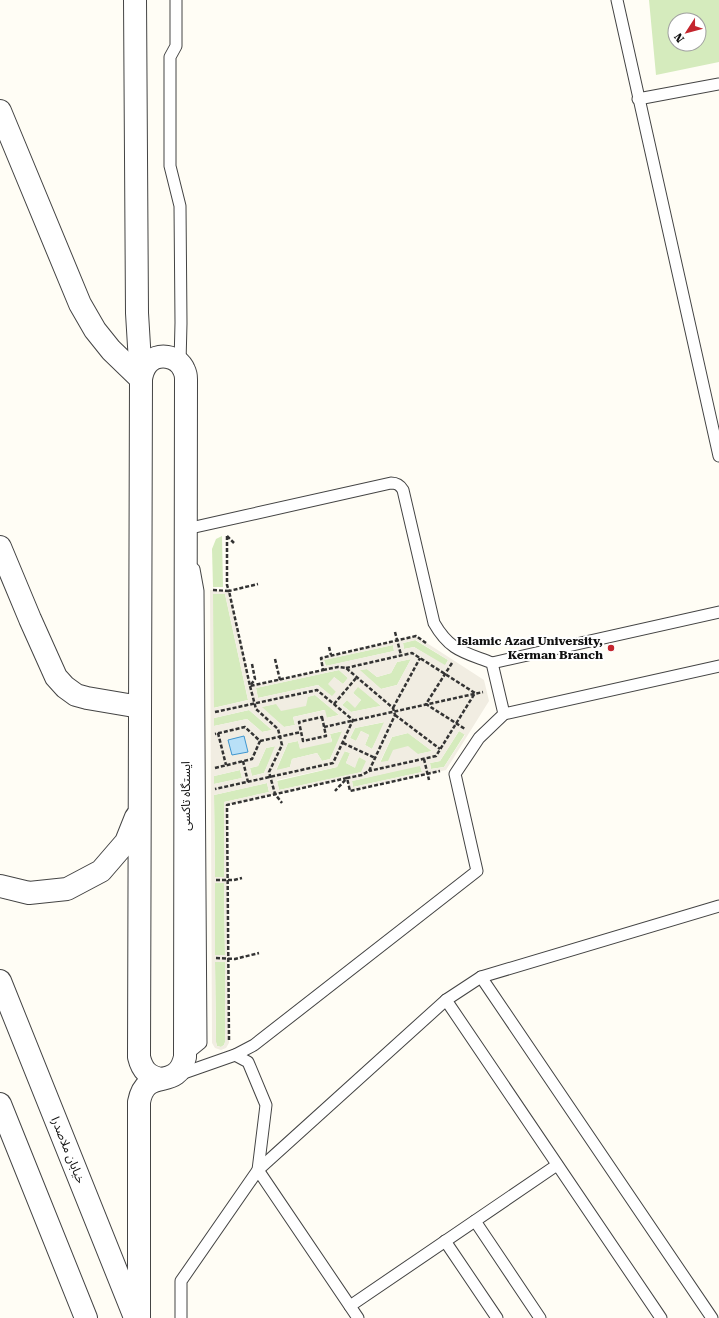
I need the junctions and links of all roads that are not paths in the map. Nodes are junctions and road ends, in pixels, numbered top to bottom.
1 (135, 0) edge
2 (176, 0) edge
3 (616, 0) edge
4 (719, 84) edge
5 (638, 99) junction
6 (0, 111) edge
7 (180, 363) junction
8 (141, 379) junction
9 (719, 456) edge
10 (186, 529) junction
11 (0, 547) edge
12 (719, 612) edge
13 (492, 663) junction
14 (719, 666) edge
15 (140, 707) junction
16 (504, 714) junction
17 (140, 806) junction
18 (0, 886) edge
19 (719, 906) edge
20 (481, 977) junction
21 (0, 981) edge
22 (446, 1000) junction
23 (235, 1055) junction
24 (166, 1078) junction
25 (0, 1104) edge
26 (557, 1165) junction
27 (258, 1170) junction
28 (475, 1221) junction
29 (445, 1241) junction
30 (350, 1306) junction
31 (86, 1318) edge
32 (135, 1318) edge
33 (139, 1318) edge
34 (182, 1318) edge
35 (358, 1318) edge
36 (497, 1318) edge
37 (540, 1318) edge
38 (661, 1318) edge
39 (712, 1318) edge

1 - 8 street
2 - 7 lane
3 - 5 lane
4 - 5 lane
5 - 9 lane
6 - 8 street
7 - 8 street
7 - 10 street
8 - 15 street
10 - 13 lane
10 - 24 street
11 - 15 street
12 - 13 lane
13 - 16 lane
14 - 16 lane
15 - 17 street
16 - 23 lane
17 - 18 street
17 - 24 street
19 - 20 lane
20 - 22 lane
20 - 39 lane
21 - 32 street, خیابان ملاصدرا
22 - 26 lane
22 - 27 lane
23 - 24 lane
23 - 27 lane
24 - 33 street
25 - 31 street
26 - 28 lane
26 - 38 lane
27 - 30 lane
27 - 34 lane
28 - 29 lane
28 - 37 lane
29 - 30 lane
29 - 36 lane
30 - 35 lane

